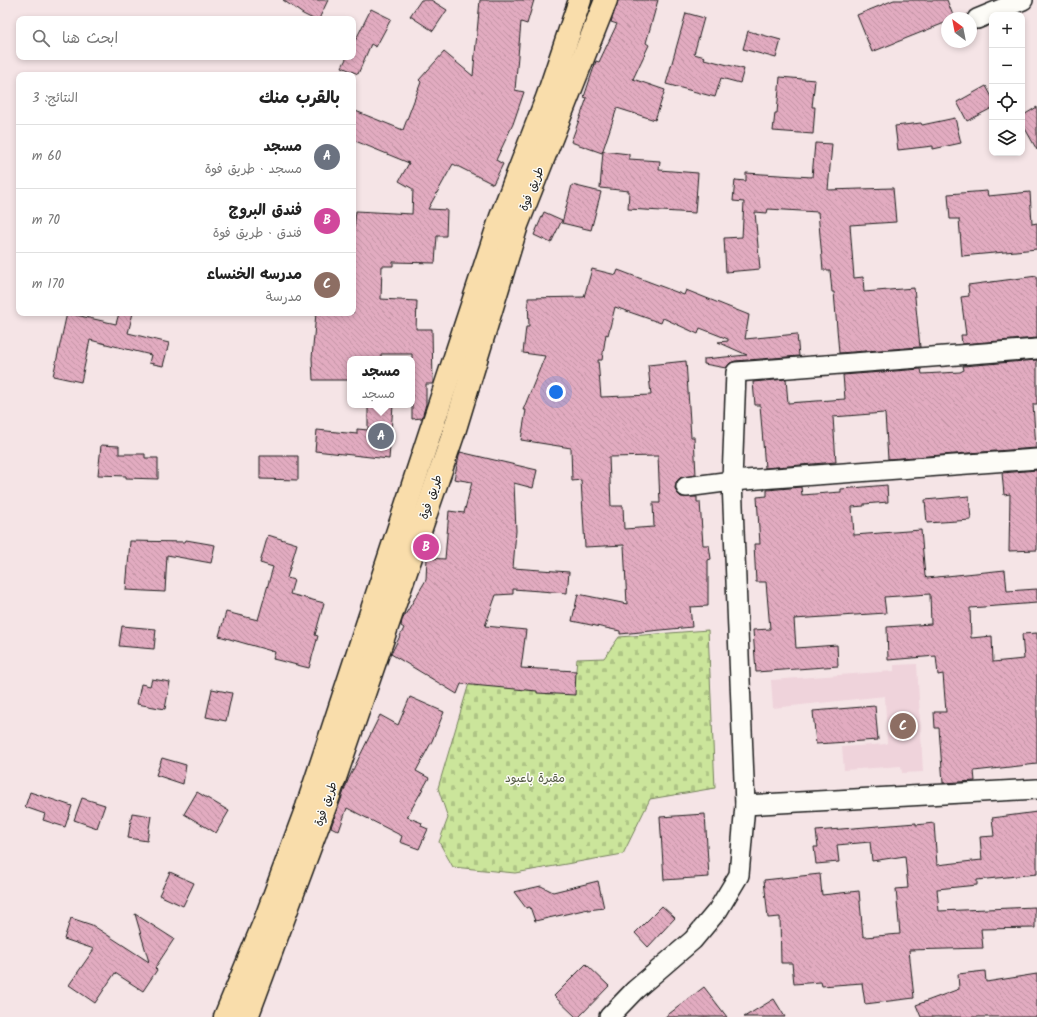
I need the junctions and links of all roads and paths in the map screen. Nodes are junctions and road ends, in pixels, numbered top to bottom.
1 (580, 0) edge
2 (606, 0) edge
3 (1023, 0) edge
4 (978, 19) dead end
5 (1037, 350) edge
6 (1037, 459) edge
7 (732, 481) junction
8 (686, 487) dead end
9 (1037, 789) edge
10 (745, 805) junction
11 (225, 1017) edge
12 (247, 1017) edge
13 (609, 1017) edge

1 - 11 highway, طريق فوة
2 - 12 highway, طريق فوة
3 - 4 street
5 - 7 street
6 - 7 street
7 - 8 street
7 - 10 street
9 - 10 street
10 - 13 street

